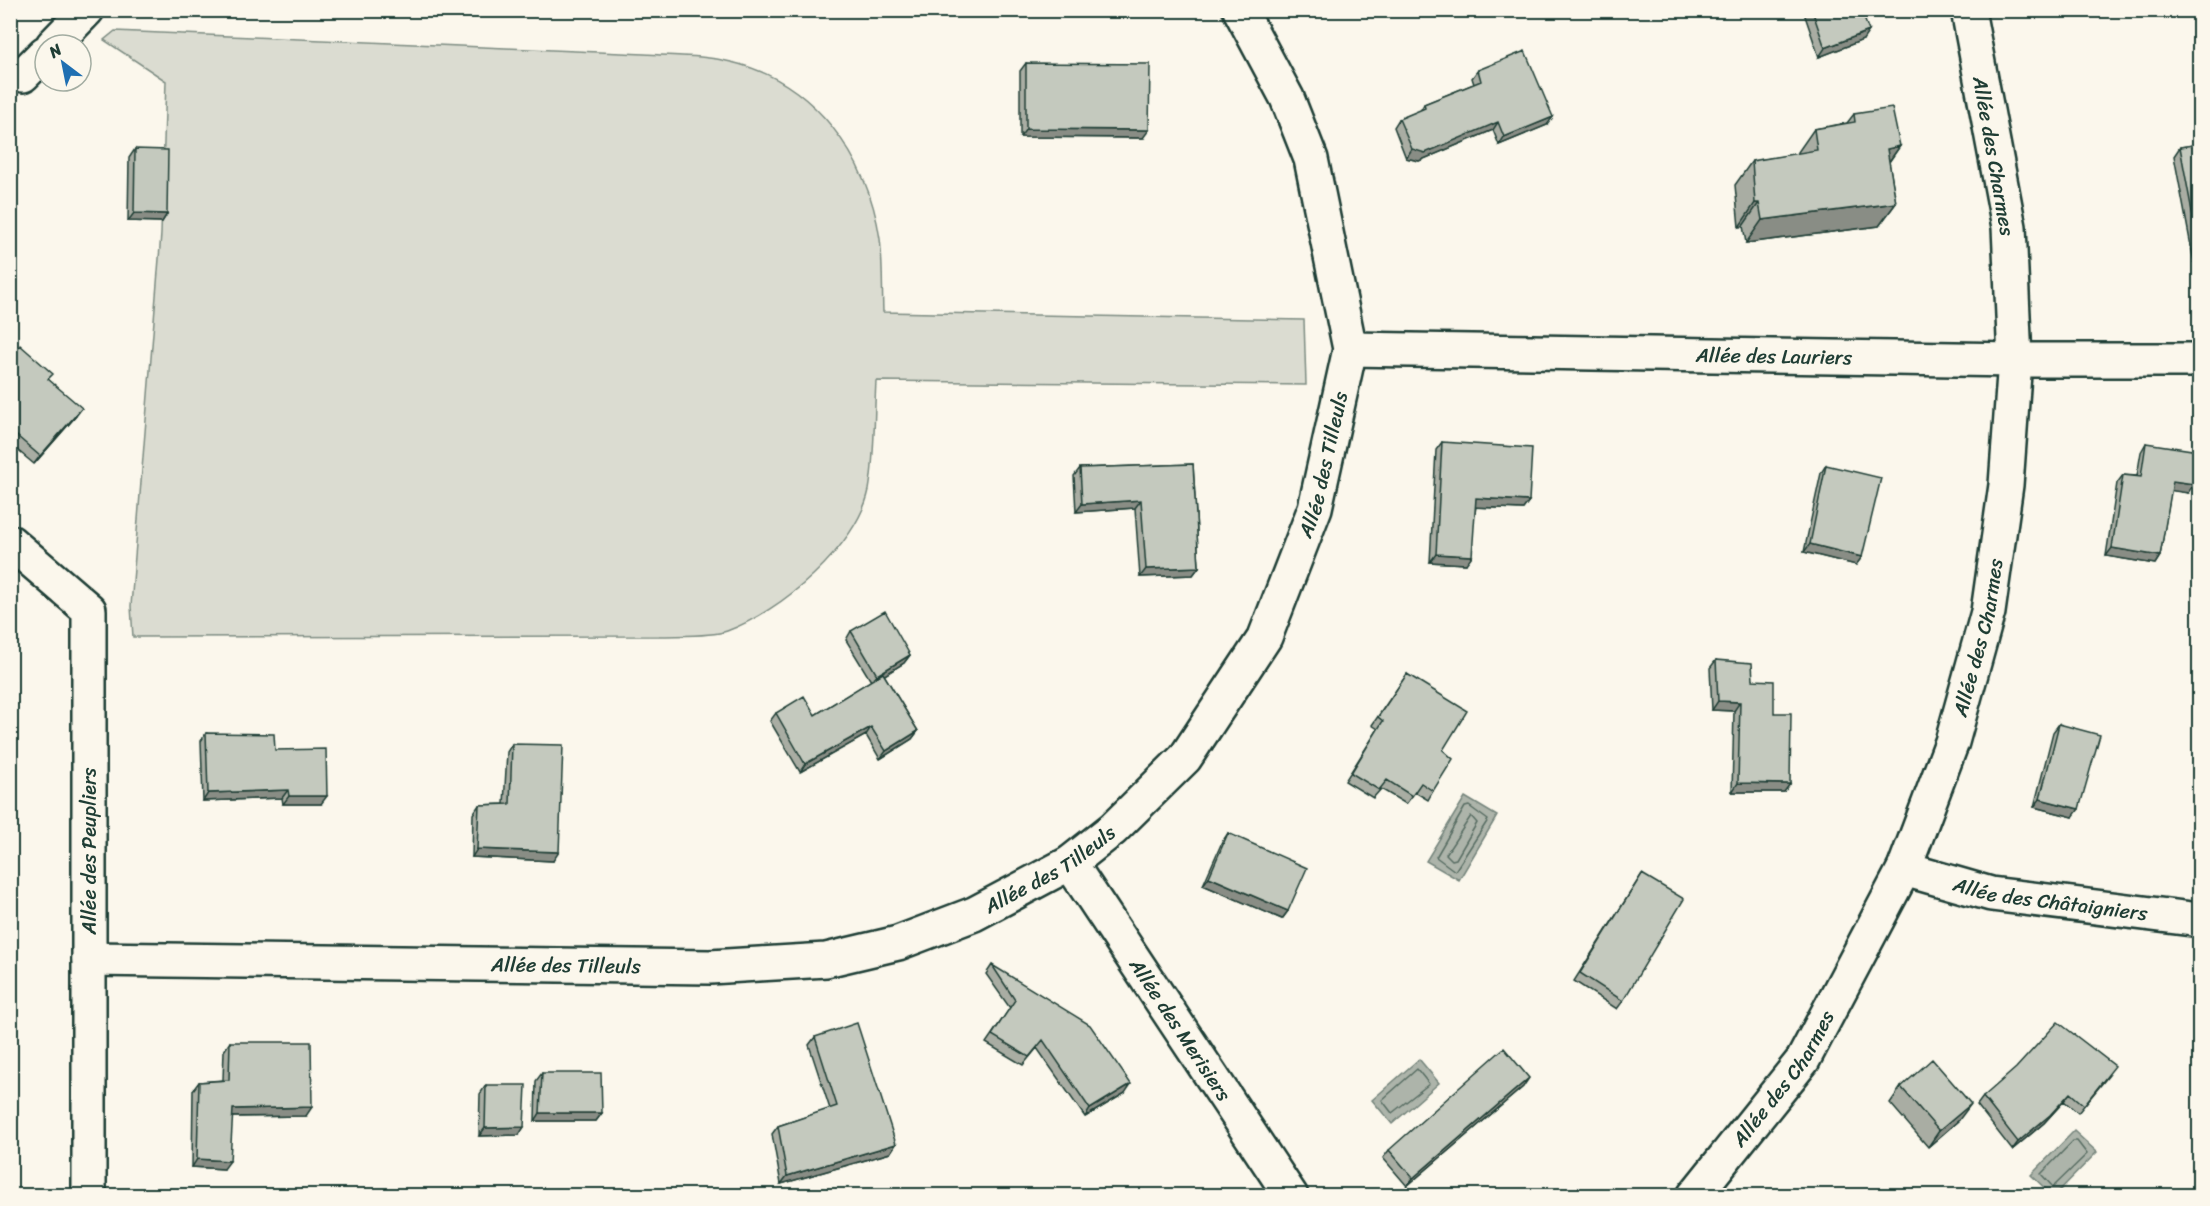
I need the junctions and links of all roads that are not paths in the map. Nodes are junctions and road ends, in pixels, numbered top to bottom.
1 (87, 10) edge
2 (1240, 10) edge
3 (1968, 10) edge
4 (65, 33) edge
5 (1350, 349) junction
6 (2014, 360) junction
7 (2199, 360) edge
8 (10, 542) edge
9 (1070, 863) junction
10 (1904, 869) junction
11 (2199, 920) edge
12 (89, 960) junction
13 (89, 1196) edge
14 (1291, 1196) edge
15 (1694, 1196) edge

1 - 4 street
2 - 5 street, Allée des Tilleuls
3 - 6 street, Allée des Charmes
5 - 6 street, Allée des Lauriers
5 - 9 street, Allée des Tilleuls
6 - 7 street, Allée des Lauriers
6 - 10 street, Allée des Charmes
8 - 12 street, Allée des Peupliers
9 - 12 street, Allée des Tilleuls
9 - 14 street, Allée des Merisiers
10 - 11 street, Allée des Châtaigniers
10 - 15 street, Allée des Charmes
12 - 13 street, Allée des Peupliers

